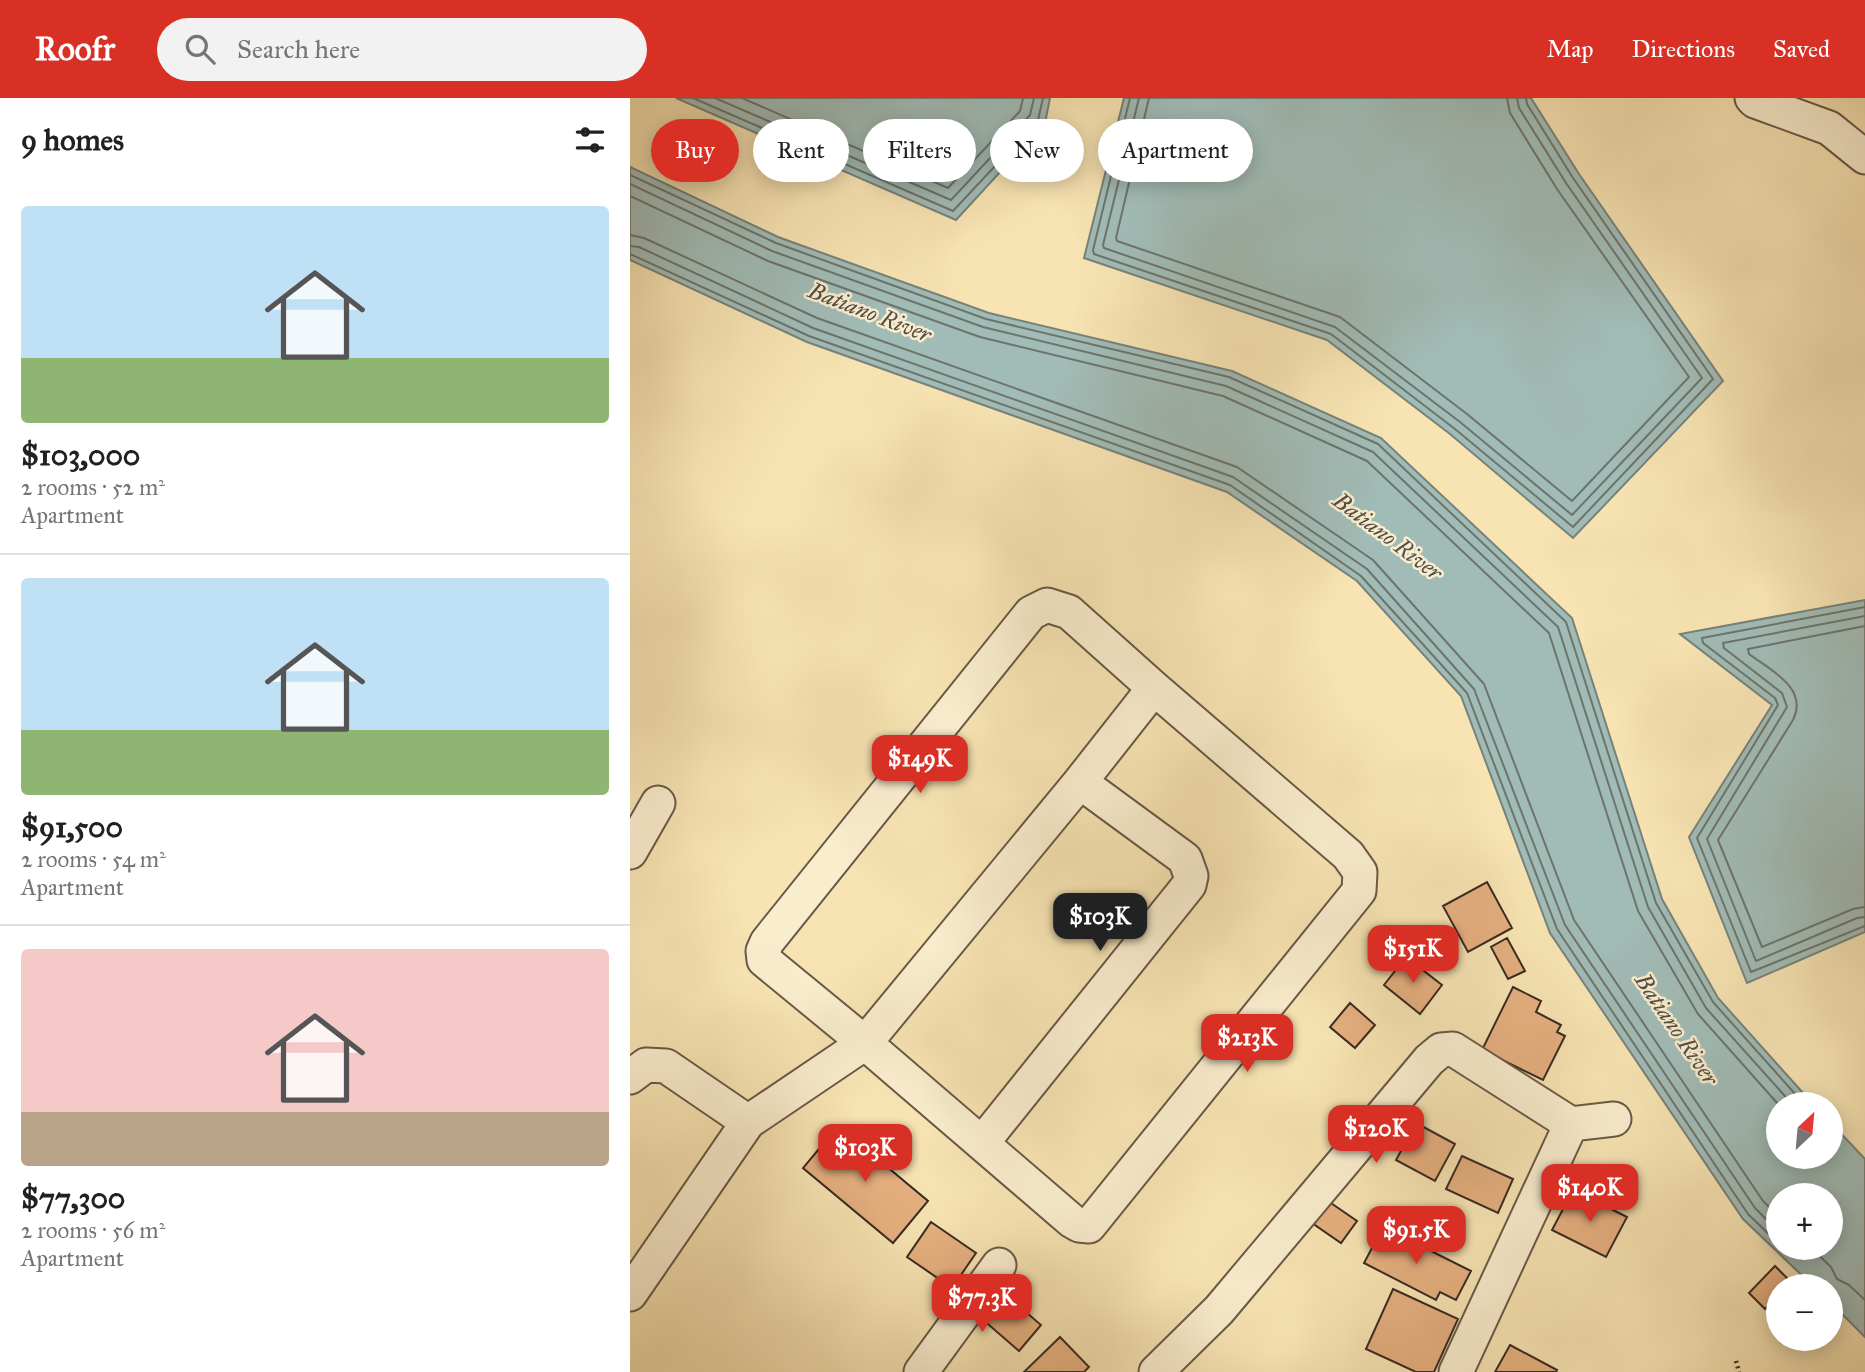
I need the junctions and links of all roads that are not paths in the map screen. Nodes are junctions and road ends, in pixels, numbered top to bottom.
1 (1752, 98) edge
2 (1865, 157) edge
3 (1154, 688) junction
4 (1080, 782) junction
5 (658, 803) dead end
6 (630, 852) edge
7 (865, 1043) junction
8 (630, 1077) edge
9 (1614, 1119) dead end
10 (748, 1122) junction
11 (1571, 1124) junction
12 (982, 1143) junction
13 (999, 1265) dead end
14 (630, 1294) edge
15 (921, 1372) edge
16 (1156, 1372) edge
17 (1455, 1372) edge

1 - 2 street
3 - 4 street
3 - 7 street
3 - 12 street
4 - 7 street
4 - 12 street
5 - 6 street
7 - 10 street
7 - 12 street
8 - 10 street
9 - 11 street
10 - 14 street
11 - 16 street
11 - 17 street
13 - 15 street

